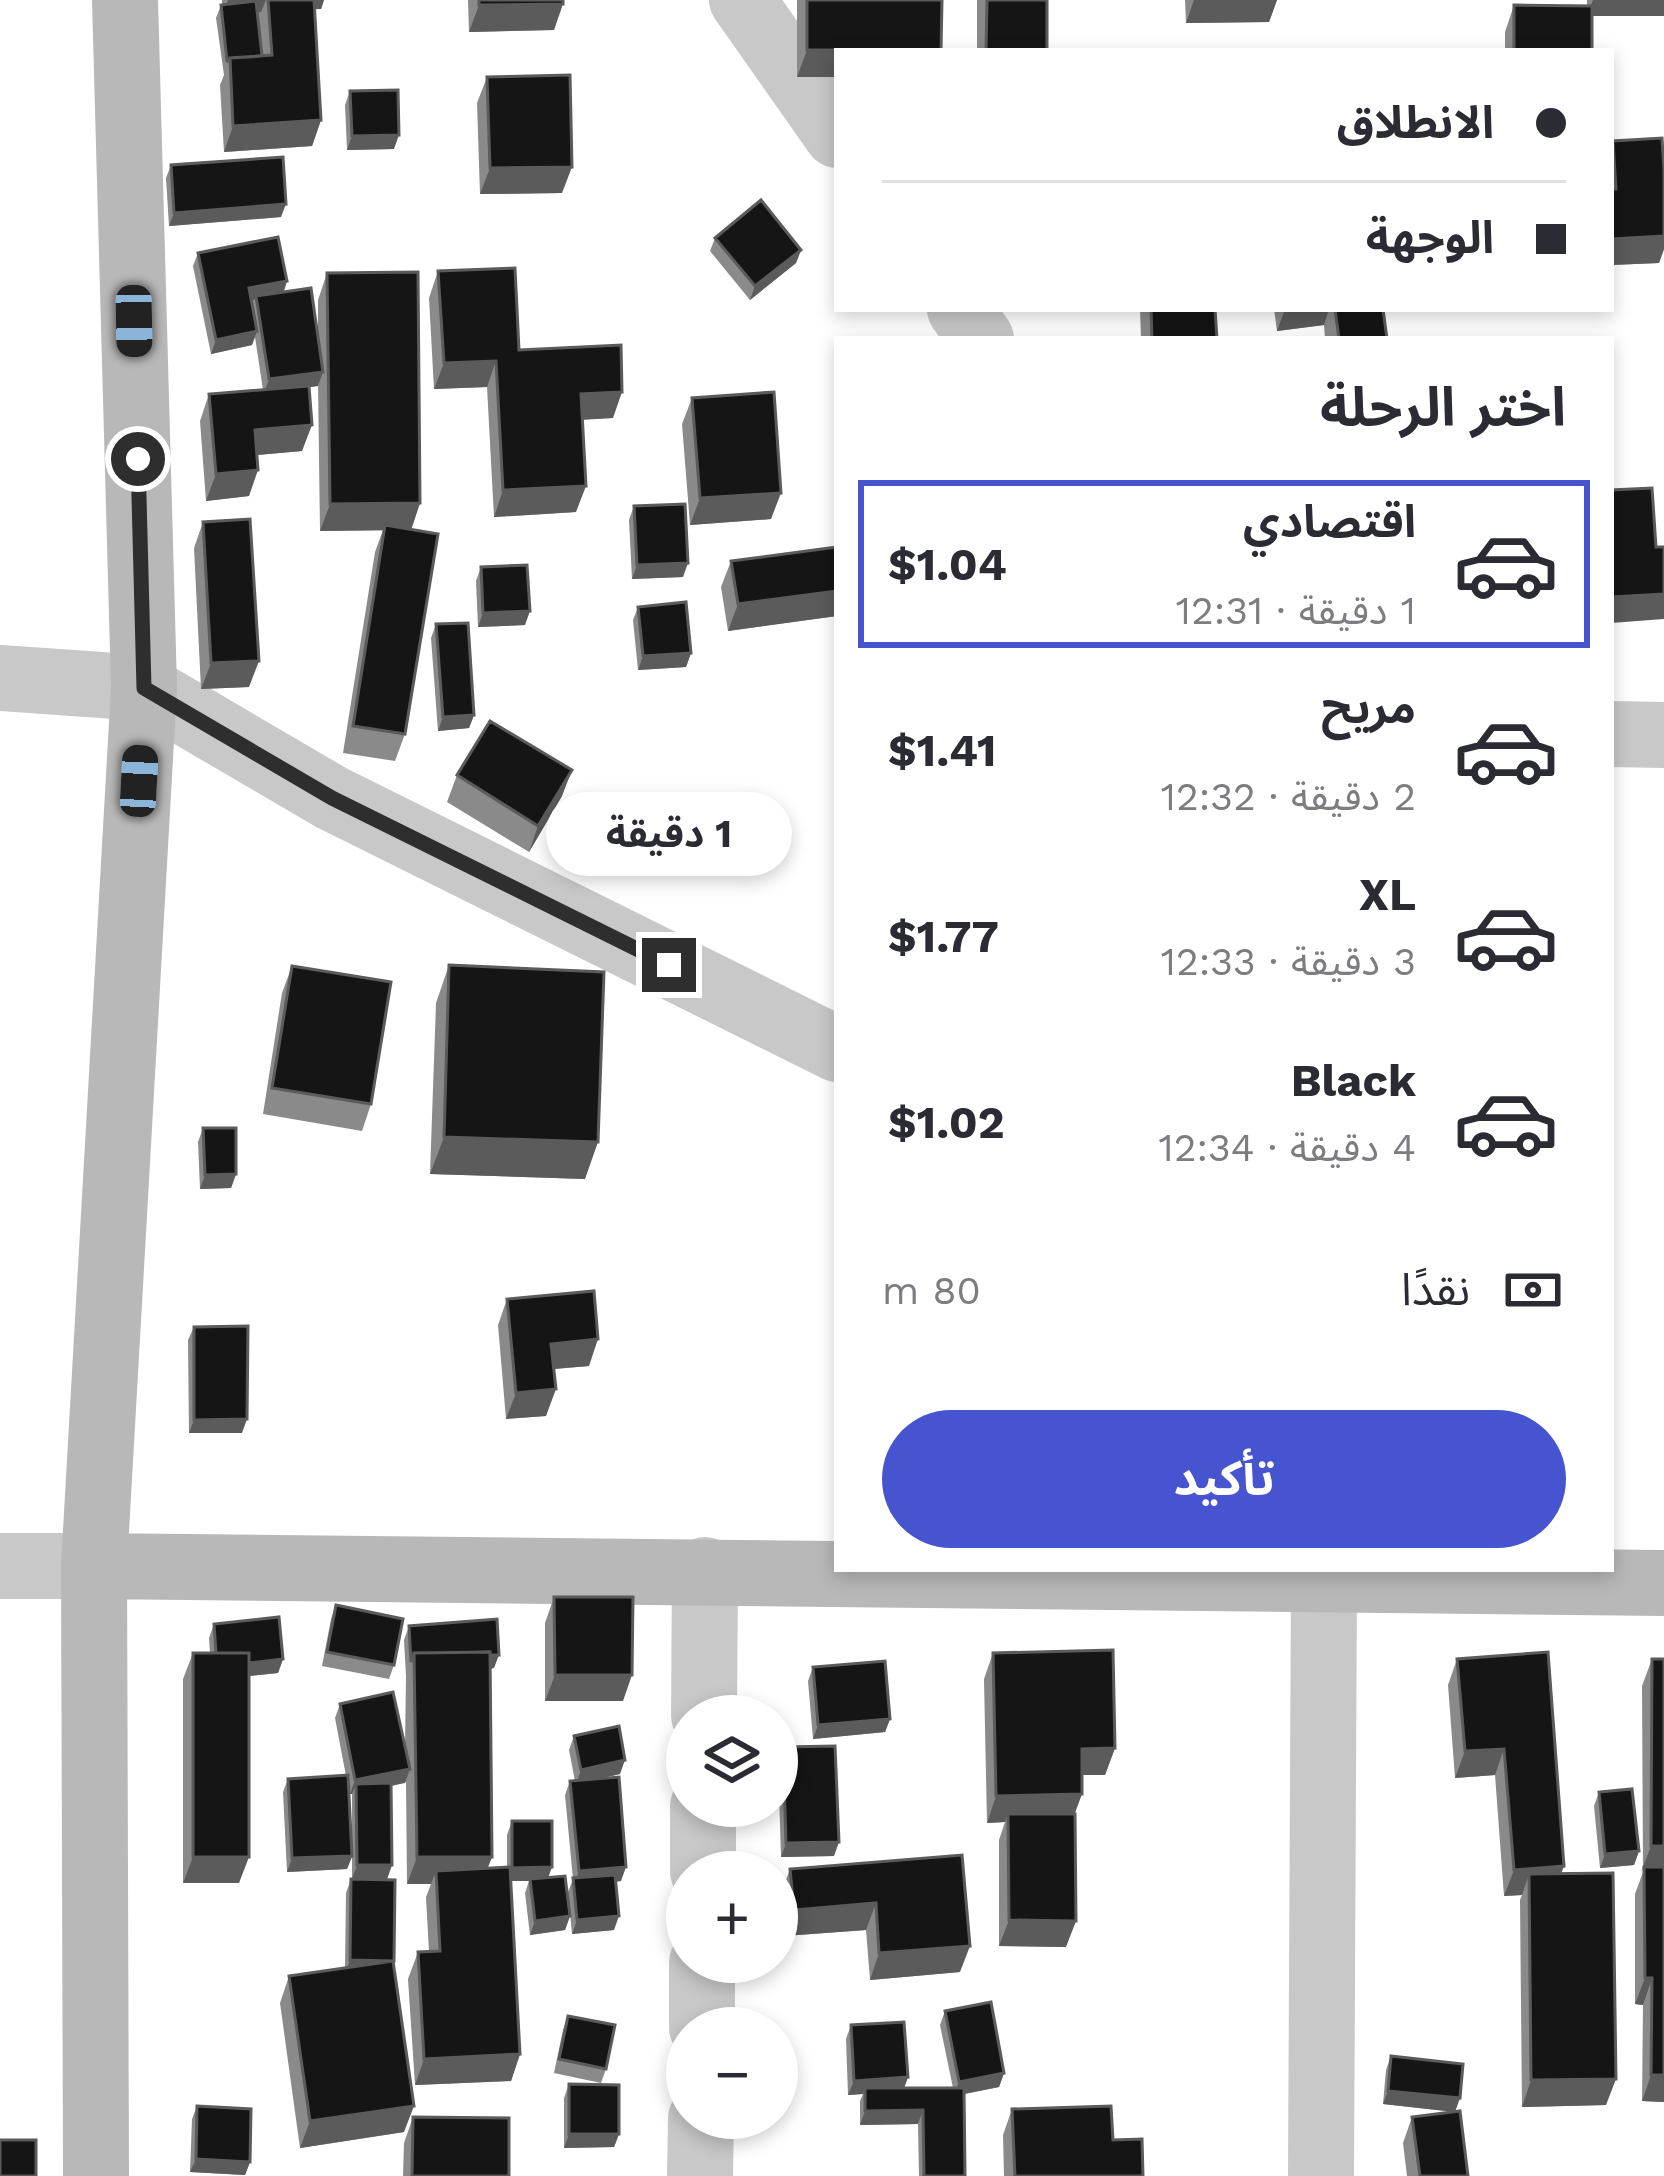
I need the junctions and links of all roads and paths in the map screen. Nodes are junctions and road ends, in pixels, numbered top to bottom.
1 (125, 0) edge
2 (742, 0) edge
3 (834, 131) edge
4 (0, 678) edge
5 (144, 688) junction
6 (1614, 734) edge
7 (1664, 735) edge
8 (834, 1047) edge
9 (0, 1566) edge
10 (94, 1566) junction
11 (705, 1570) junction
12 (834, 1571) edge
13 (957, 1572) edge
14 (1209, 1574) edge
15 (1324, 1581) junction
16 (1664, 1583) edge
17 (704, 1695) edge
18 (701, 2139) edge
19 (96, 2176) edge
20 (700, 2176) edge
21 (1321, 2176) edge

1 - 5 street
2 - 3 street
4 - 5 street
5 - 8 street
5 - 10 street
6 - 7 street
9 - 10 street
10 - 11 street
10 - 19 street
11 - 12 street
11 - 17 street
13 - 14 street
14 - 15 street
15 - 16 street
15 - 21 street
18 - 20 street

